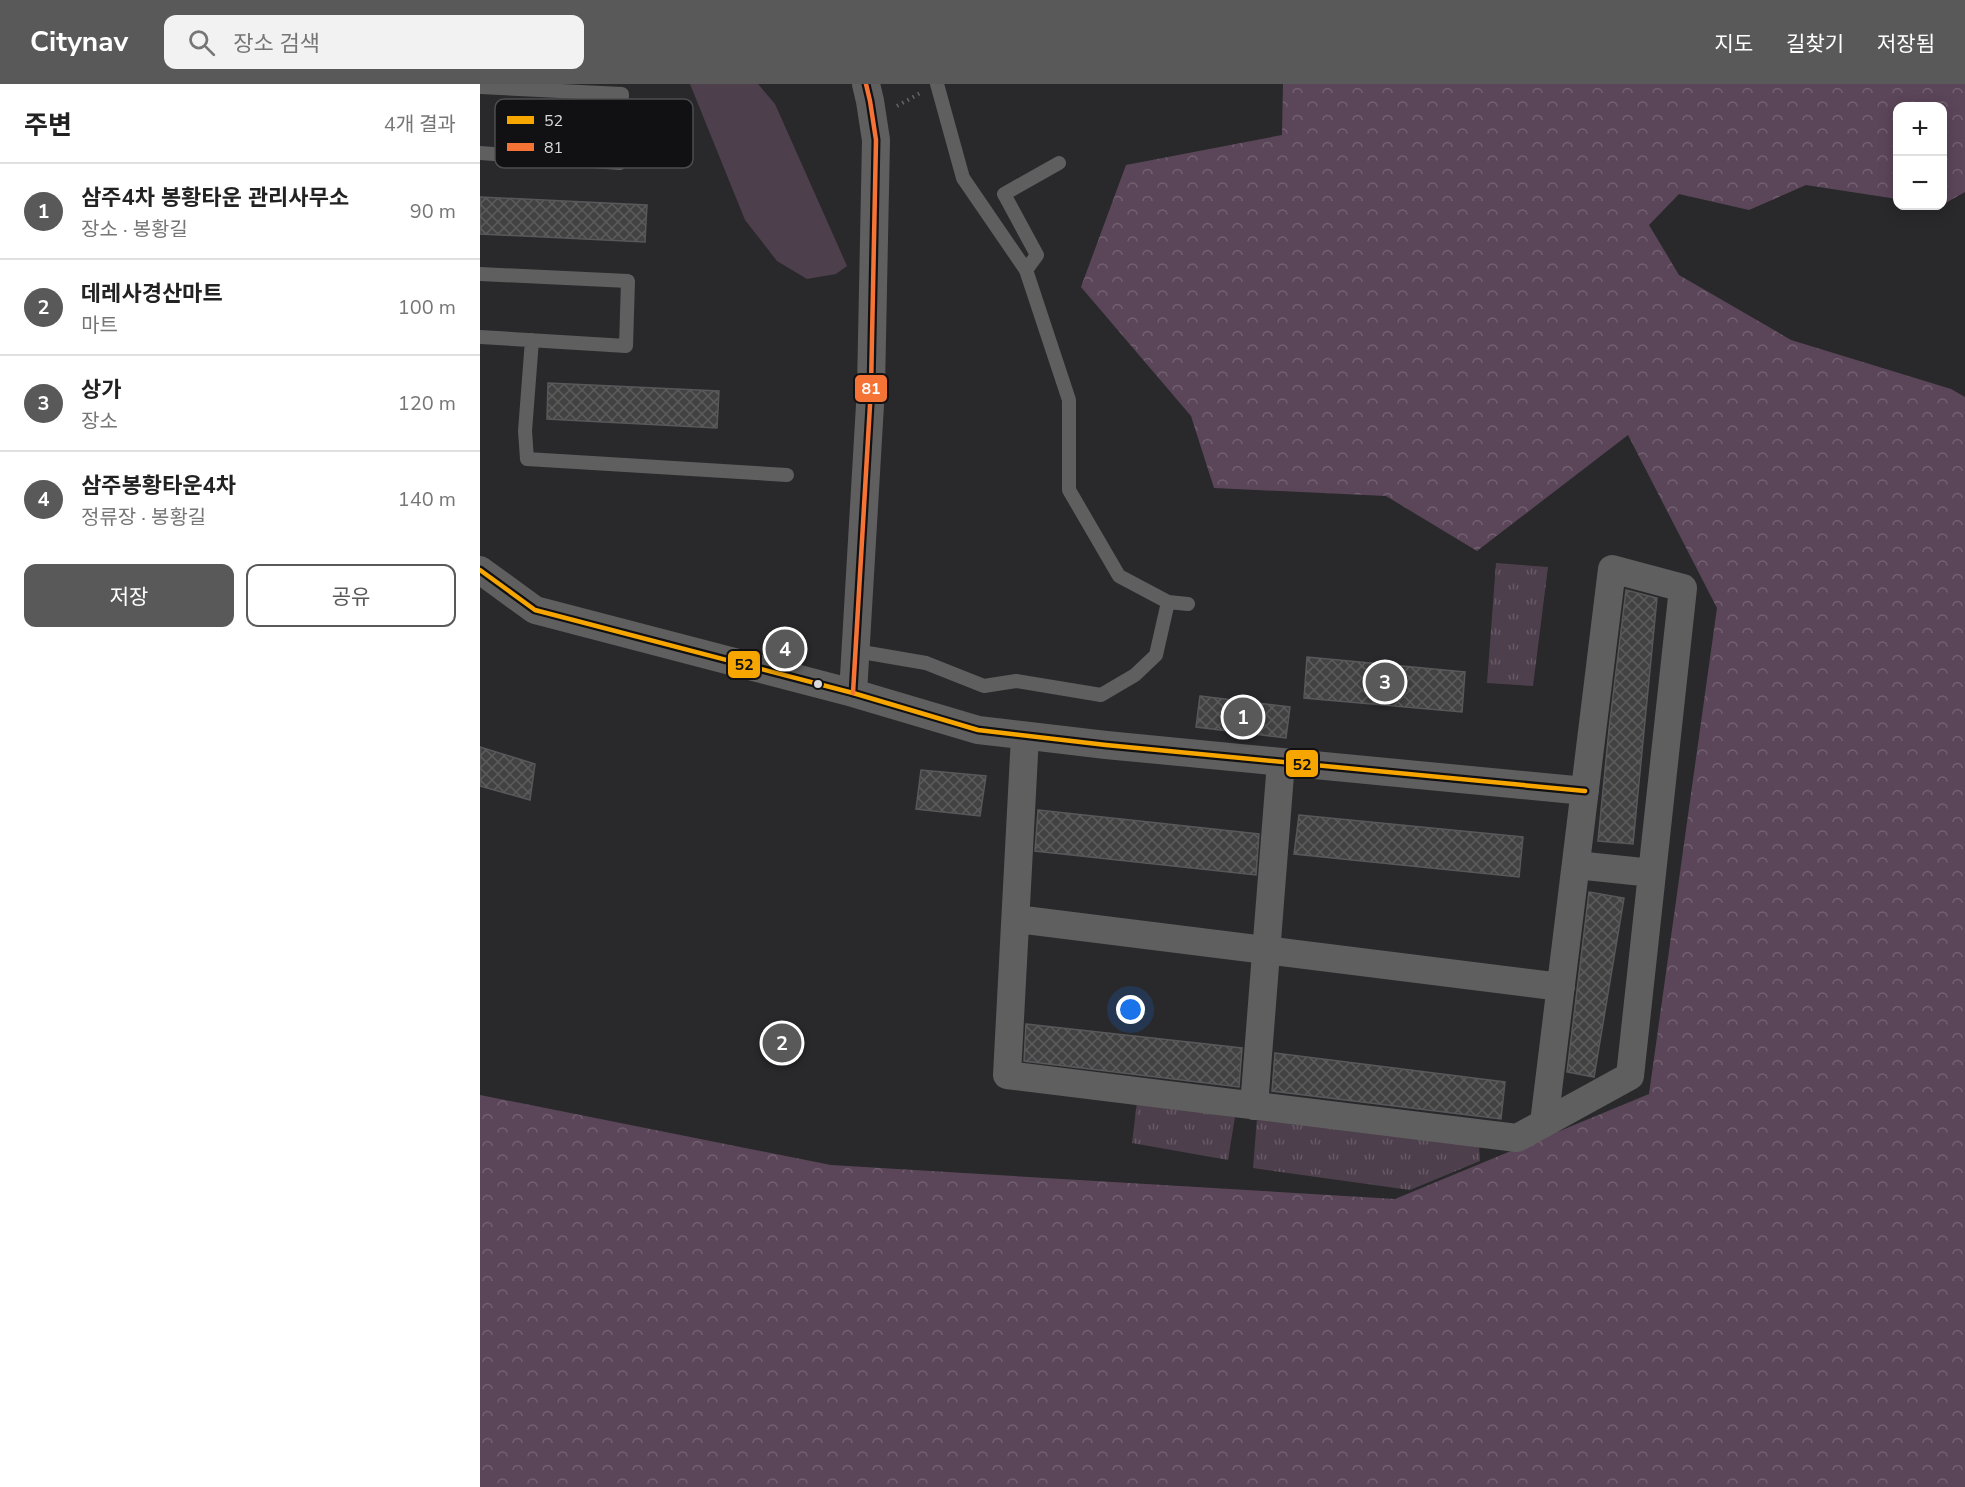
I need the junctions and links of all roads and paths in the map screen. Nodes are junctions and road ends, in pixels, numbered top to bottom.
1 (866, 84) edge
2 (480, 87) edge
3 (931, 87) edge
4 (622, 99) edge
5 (873, 119) junction
6 (480, 153) edge
7 (495, 154) edge
8 (1059, 163) dead end
9 (1026, 270) junction
10 (480, 274) edge
11 (480, 337) edge
12 (532, 340) junction
13 (787, 475) dead end
14 (480, 570) edge
15 (1168, 602) junction
16 (1188, 604) dead end
17 (856, 651) junction
18 (853, 693) junction
19 (1025, 736) junction
20 (1281, 762) junction
21 (1585, 791) junction
22 (1576, 865) junction
23 (1652, 873) junction
24 (1016, 919) junction
25 (1266, 951) junction
26 (1561, 987) junction
27 (1254, 1106) junction
28 (1544, 1123) junction

1 - 5 street
2 - 4 lane
3 - 5 path
3 - 9 lane
5 - 17 street
6 - 7 lane
8 - 9 lane
9 - 15 lane
10 - 12 lane
11 - 12 lane
12 - 13 lane
14 - 18 street
15 - 16 lane
15 - 17 lane
17 - 18 street
18 - 19 street
19 - 20 street
19 - 24 street
20 - 21 street
20 - 25 street
21 - 22 street
21 - 23 street
22 - 23 street
22 - 26 street
23 - 28 street
24 - 25 street
24 - 27 street
25 - 26 street
25 - 27 street
26 - 28 street
27 - 28 street

